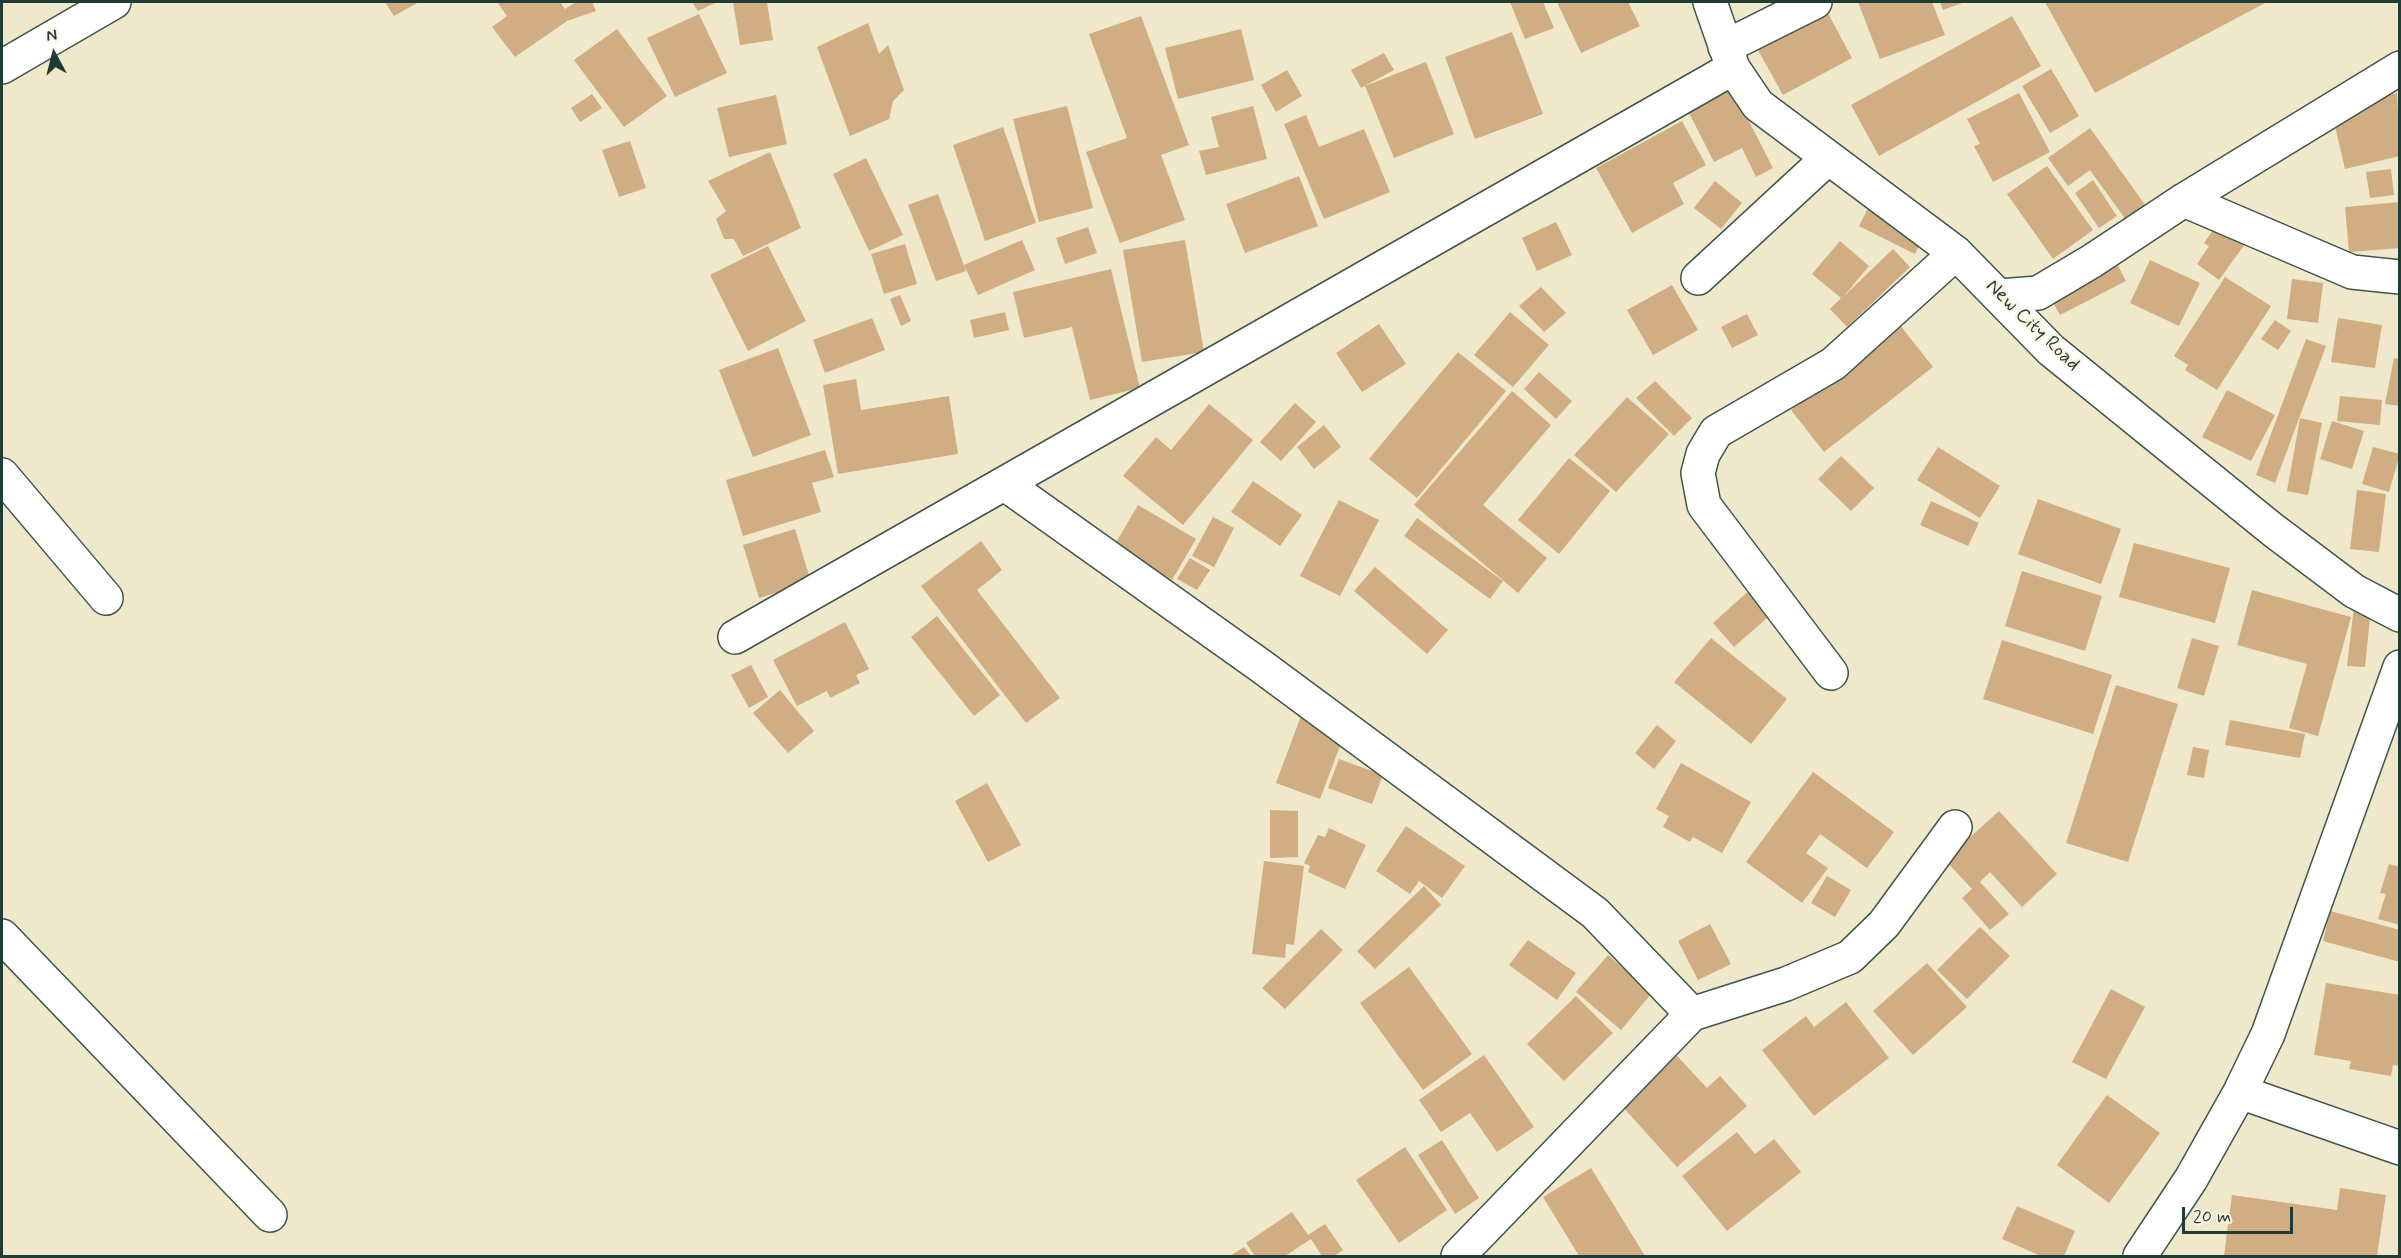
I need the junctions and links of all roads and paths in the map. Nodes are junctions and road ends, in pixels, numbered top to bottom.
1 (114, 2) edge
2 (1710, 2) edge
3 (1815, 2) edge
4 (1729, 58) junction
5 (2, 67) edge
6 (2400, 68) edge
7 (1828, 158) junction
8 (2184, 200) junction
9 (1956, 253) junction
10 (1698, 278) dead end
11 (2400, 278) edge
12 (2000, 296) junction
13 (2, 475) edge
14 (1005, 484) junction
15 (106, 598) dead end
16 (2400, 615) edge
17 (735, 637) dead end
18 (2400, 667) edge
19 (1831, 673) dead end
20 (1955, 827) dead end
21 (2, 936) edge
22 (1692, 1014) junction
23 (2240, 1092) junction
24 (2400, 1148) edge
25 (270, 1215) dead end
26 (1458, 1257) edge
27 (2140, 1257) edge

1 - 5 street
2 - 4 street, New City Road
3 - 4 street
4 - 7 street, New City Road
4 - 14 street
6 - 8 street
7 - 9 street, New City Road
7 - 10 street
8 - 11 street
8 - 12 street
9 - 12 street, New City Road
9 - 19 street
12 - 16 street, New City Road
13 - 15 street
14 - 17 street
14 - 22 street
18 - 23 street
20 - 22 street
21 - 25 street
22 - 26 street
23 - 24 street
23 - 27 street

